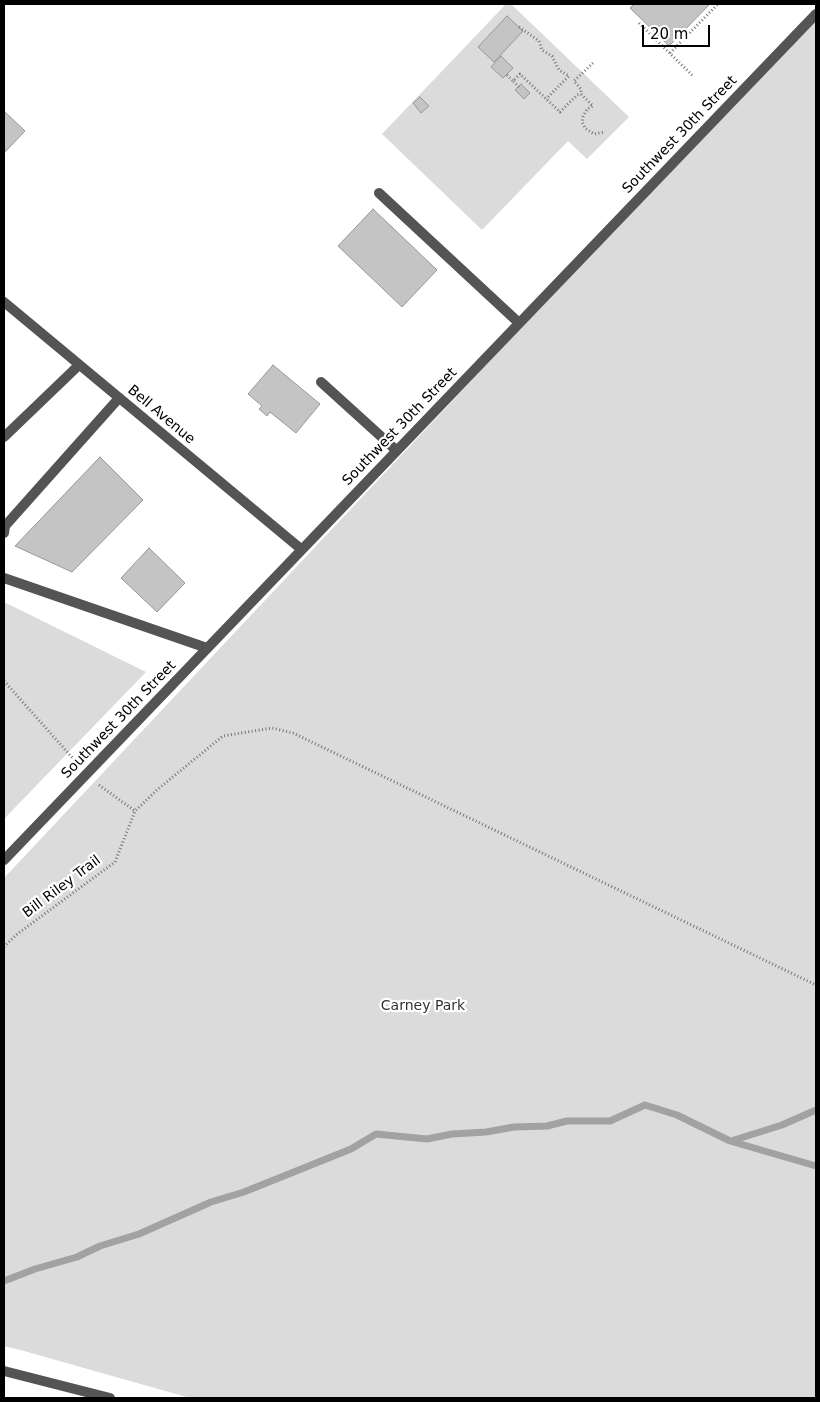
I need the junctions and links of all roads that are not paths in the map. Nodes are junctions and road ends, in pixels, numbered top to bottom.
1 (816, 14) edge
2 (379, 193) dead end
3 (4, 302) edge
4 (519, 323) junction
5 (79, 364) junction
6 (321, 382) dead end
7 (119, 398) junction
8 (4, 437) edge
9 (396, 450) junction
10 (4, 534) edge
11 (301, 549) junction
12 (4, 578) edge
13 (207, 648) junction
14 (4, 860) edge
15 (4, 1371) edge
16 (110, 1398) edge

1 - 4 street, Southwest 30th Street
2 - 4 street
3 - 5 street, Bell Avenue
4 - 9 street, Southwest 30th Street
5 - 7 street, Bell Avenue
5 - 8 street
6 - 9 street
7 - 10 street
7 - 11 street, Bell Avenue
9 - 11 street, Southwest 30th Street
11 - 13 street, Southwest 30th Street
12 - 13 street
13 - 14 street, Southwest 30th Street
15 - 16 street

